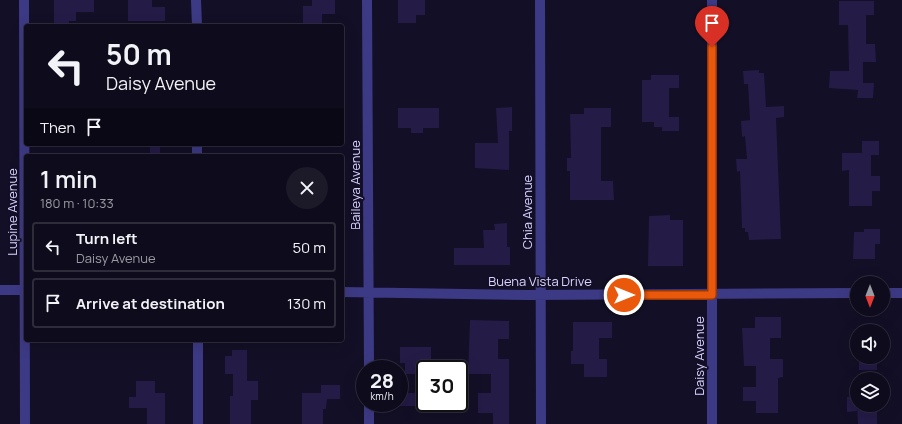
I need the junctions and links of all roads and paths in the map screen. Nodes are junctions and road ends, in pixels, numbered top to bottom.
1 (24, 0) edge
2 (196, 0) edge
3 (367, 0) edge
4 (540, 0) edge
5 (712, 0) edge
6 (24, 24) edge
7 (197, 24) edge
8 (0, 290) edge
9 (24, 290) edge
10 (344, 292) edge
11 (369, 292) junction
12 (890, 293) edge
13 (902, 293) edge
14 (850, 294) edge
15 (540, 295) junction
16 (712, 295) junction
17 (25, 342) edge
18 (198, 342) edge
19 (369, 360) edge
20 (369, 412) edge
21 (26, 424) edge
22 (198, 424) edge
23 (369, 424) edge
24 (541, 424) edge
25 (712, 424) edge

1 - 6 street, Lupine Avenue
2 - 7 street
3 - 11 street, Baileya Avenue
4 - 15 street, Chia Avenue
5 - 16 street, Daisy Avenue
8 - 9 street
10 - 11 street, Buena Vista Drive
11 - 15 street, Buena Vista Drive
11 - 19 street, Baileya Avenue
12 - 13 street
14 - 16 street, Buena Vista Drive
15 - 16 street, Buena Vista Drive
15 - 24 street, Chia Avenue
16 - 25 street, Daisy Avenue
17 - 21 street, Lupine Avenue
18 - 22 street
20 - 23 street

